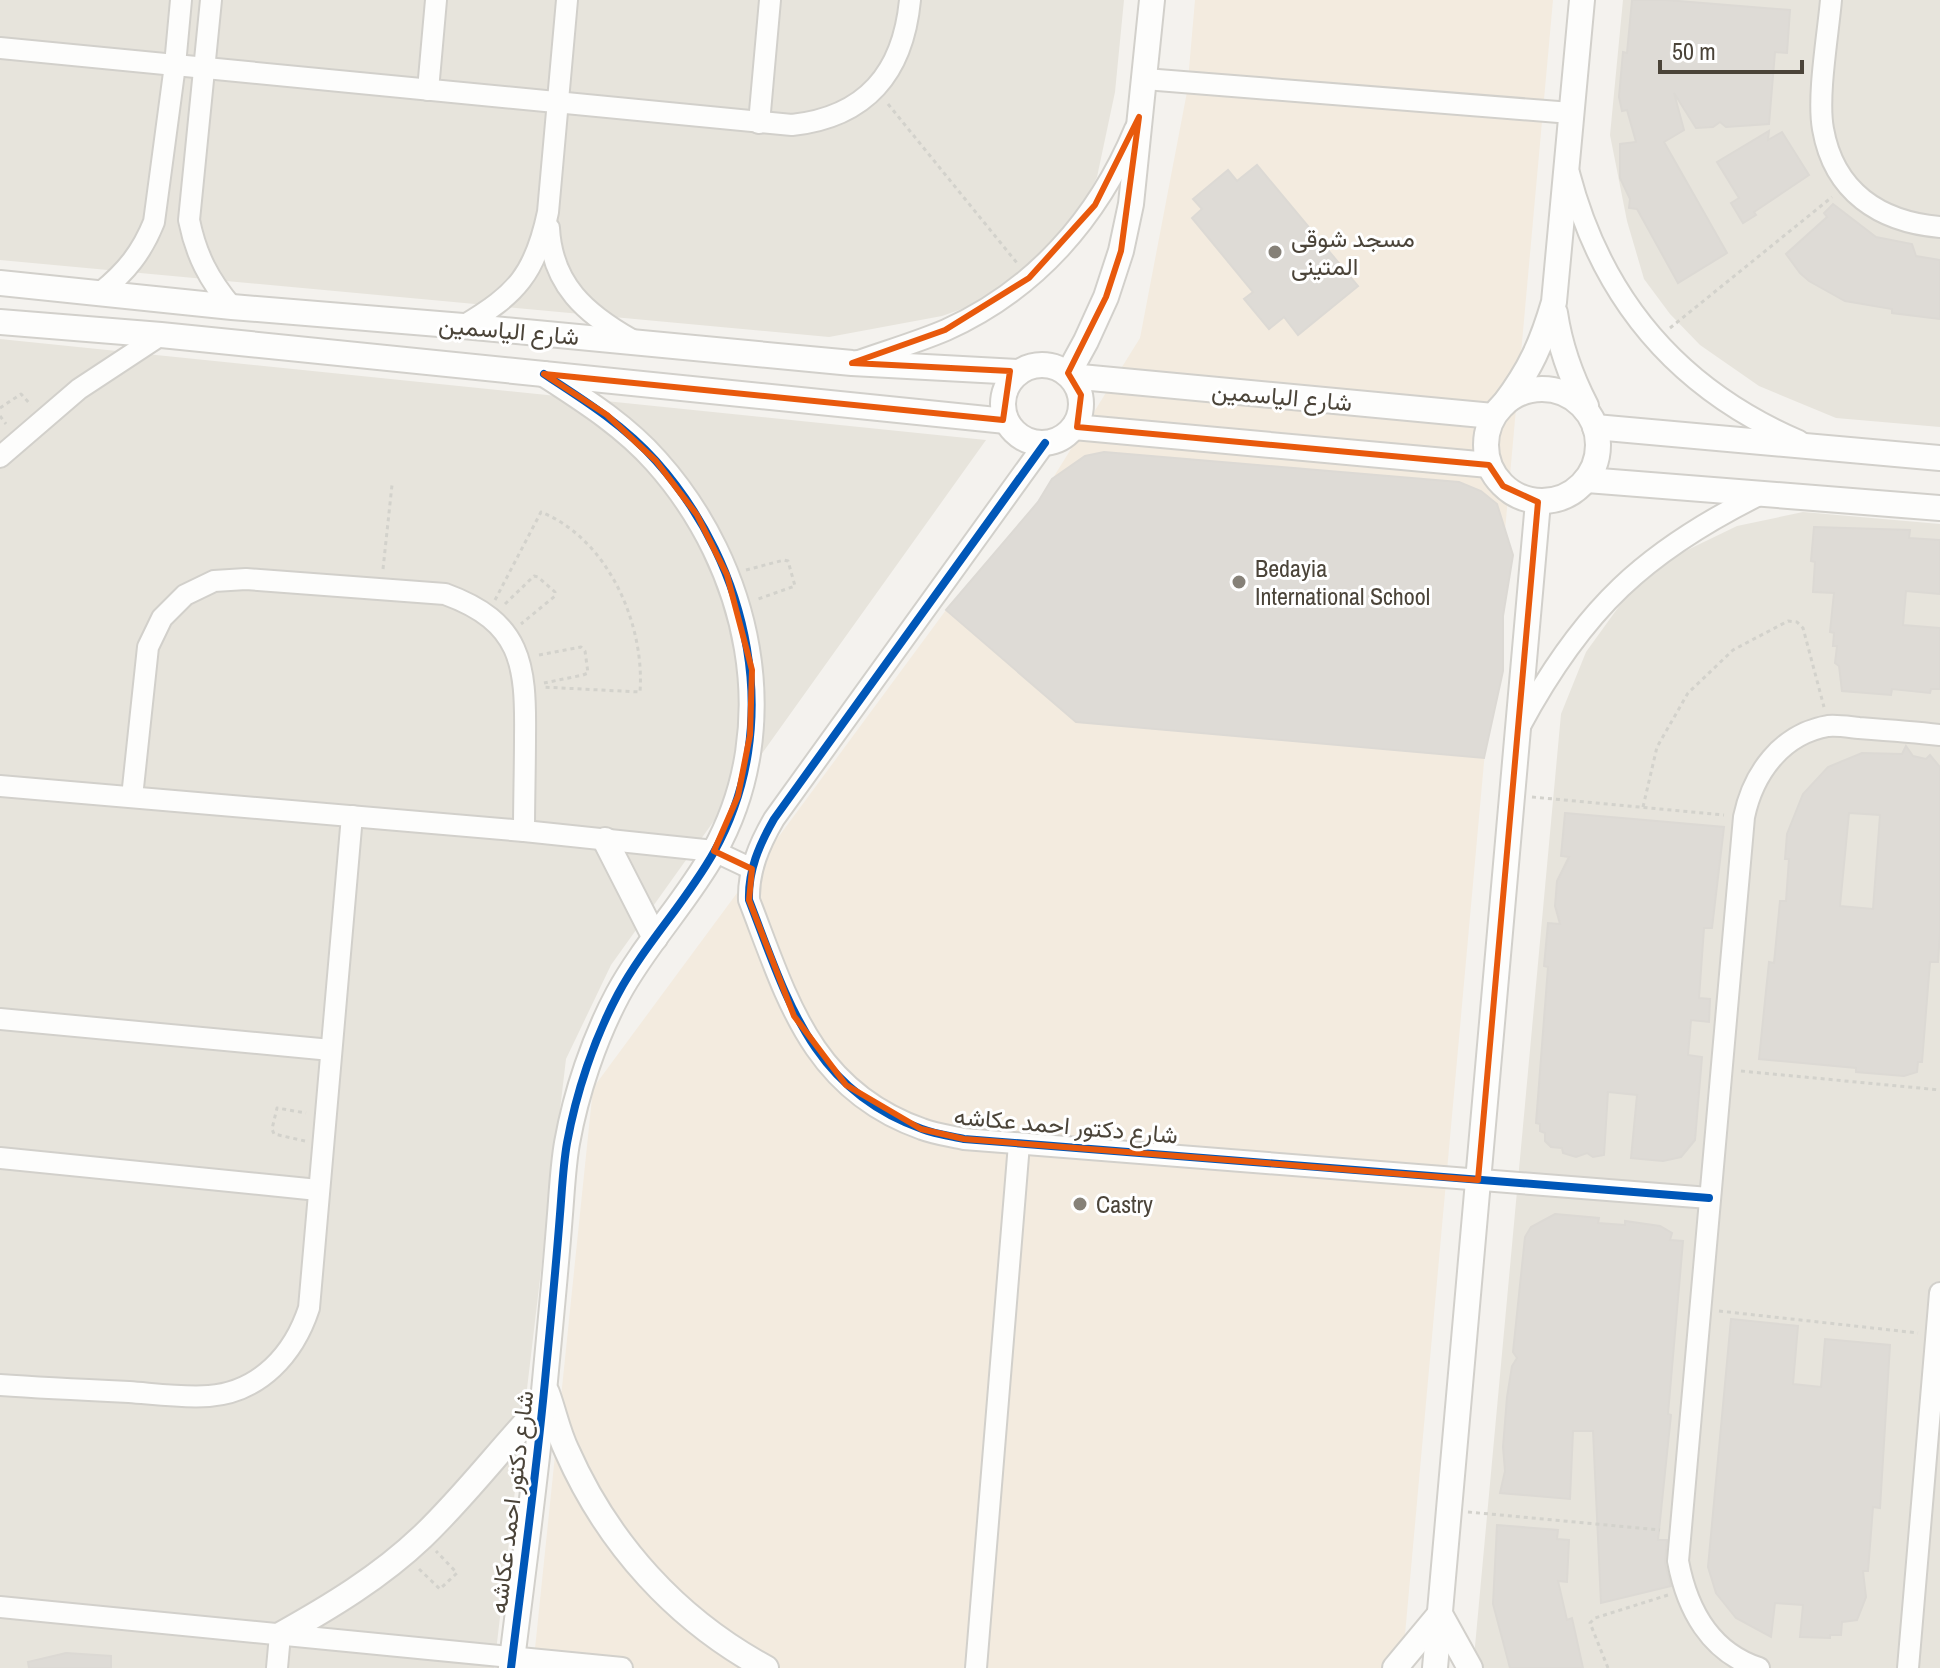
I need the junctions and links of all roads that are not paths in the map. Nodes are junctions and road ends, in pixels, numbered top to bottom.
1 (181, 0) edge
2 (211, 0) edge
3 (436, 0) edge
4 (567, 0) edge
5 (770, 0) edge
6 (910, 0) edge
7 (1152, 0) edge
8 (1582, 0) edge
9 (1831, 0) edge
10 (0, 48) edge
11 (175, 65) junction
12 (204, 68) junction
13 (1145, 79) junction
14 (428, 90) junction
15 (559, 103) junction
16 (1571, 113) junction
17 (1139, 117) junction
18 (759, 123) junction
19 (1567, 166) junction
20 (548, 212) junction
21 (1940, 227) edge
22 (0, 283) edge
23 (101, 292) junction
24 (1554, 302) junction
25 (232, 307) junction
26 (0, 322) edge
27 (463, 326) junction
28 (161, 335) junction
29 (636, 342) junction
30 (852, 363) junction
31 (1019, 372) junction
32 (544, 374) junction
33 (1069, 375) junction
34 (1498, 410) junction
35 (1592, 420) junction
36 (1006, 421) junction
37 (1074, 427) junction
38 (1045, 443) junction
39 (1810, 446) junction
40 (0, 457) edge
41 (1940, 458) edge
42 (1489, 465) junction
43 (1587, 480) junction
44 (1763, 492) junction
45 (1538, 502) junction
46 (1940, 508) edge
47 (1518, 729) junction
48 (1940, 735) edge
49 (0, 786) edge
50 (132, 797) junction
51 (352, 816) junction
52 (524, 831) junction
53 (605, 840) junction
54 (714, 851) junction
55 (752, 869) junction
56 (655, 938) junction
57 (0, 1019) edge
58 (331, 1050) junction
59 (1019, 1144) junction
60 (0, 1158) edge
61 (1478, 1180) junction
62 (318, 1190) junction
63 (1709, 1198) junction
64 (1940, 1293) edge
65 (0, 1385) edge
66 (544, 1395) junction
67 (0, 1607) edge
68 (1440, 1614) junction
69 (280, 1635) junction
70 (512, 1663) edge
71 (277, 1668) edge
72 (622, 1668) edge
73 (766, 1668) edge
74 (976, 1668) edge
75 (1395, 1668) edge
76 (1435, 1668) edge
77 (1470, 1668) edge
78 (1759, 1668) edge
79 (1908, 1668) edge

1 - 11 street
2 - 12 street
3 - 14 street
4 - 15 street
5 - 18 street
6 - 18 street
7 - 13 street
8 - 16 street
9 - 21 street
10 - 11 street
11 - 12 street
11 - 23 street
12 - 14 street
12 - 25 street
13 - 16 street
13 - 17 street
14 - 15 street
15 - 18 street
15 - 20 street
16 - 19 street
17 - 30 street
17 - 33 street
19 - 24 street
19 - 39 street
20 - 27 street
20 - 29 street
22 - 23 street, شارع الياسمين
23 - 25 street, شارع الياسمين
24 - 34 street
24 - 35 street
25 - 27 street, شارع الياسمين
26 - 28 street, شارع الياسمين
27 - 29 street, شارع الياسمين
28 - 32 street, شارع الياسمين
28 - 40 street
29 - 30 street, شارع الياسمين
30 - 31 street, شارع الياسمين
31 - 33 street
31 - 36 street
32 - 36 street, شارع الياسمين
32 - 54 street, شارع دكتور احمد عكاشه
33 - 34 street, شارع الياسمين
33 - 37 street
34 - 35 street
34 - 42 street
35 - 39 street
35 - 43 street
36 - 38 street
37 - 38 street
37 - 42 street, شارع الياسمين
38 - 55 street, شارع دكتور احمد عكاشه
39 - 41 street
42 - 45 street
43 - 44 street
43 - 45 street
44 - 46 street
44 - 47 street
45 - 47 street
47 - 61 street
48 - 63 street
49 - 50 street
50 - 51 street
50 - 52 street
51 - 52 street
51 - 58 street
52 - 53 street
53 - 54 street
53 - 56 street
54 - 55 street
54 - 56 street, شارع دكتور احمد عكاشه
55 - 59 street, شارع دكتور احمد عكاشه
56 - 66 street, شارع دكتور احمد عكاشه
57 - 58 street
58 - 62 street
59 - 61 street, شارع دكتور احمد عكاشه
59 - 74 street
60 - 62 street
61 - 63 street, شارع دكتور احمد عكاشه
61 - 68 street
62 - 65 street
63 - 78 street
64 - 79 street
66 - 69 street
66 - 70 street, شارع دكتور احمد عكاشه
66 - 73 street
67 - 69 street
68 - 75 street
68 - 76 street
68 - 77 street
69 - 70 street
69 - 71 street
70 - 72 street

